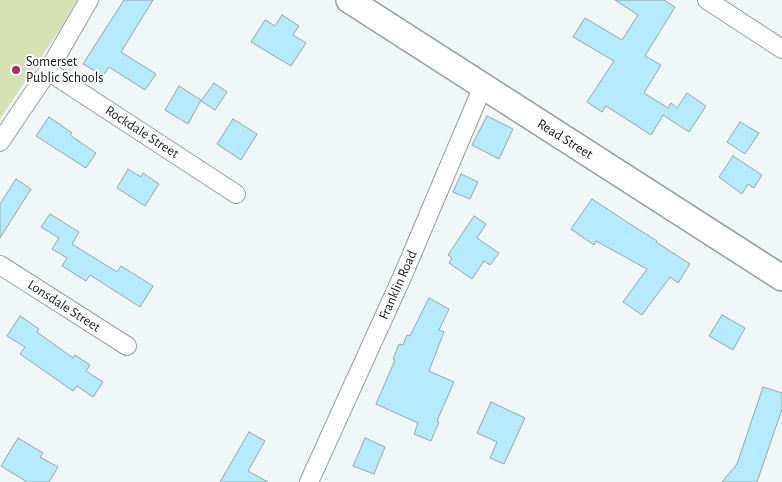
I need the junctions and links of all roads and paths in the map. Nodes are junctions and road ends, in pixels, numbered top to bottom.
1 (89, 0) edge
2 (706, 0) edge
3 (354, 2) edge
4 (782, 50) edge
5 (48, 71) junction
6 (482, 86) junction
7 (0, 142) edge
8 (236, 194) dead end
9 (0, 265) edge
10 (782, 278) edge
11 (127, 346) dead end
12 (309, 482) edge

1 - 5 street
2 - 4 street
3 - 6 main road, Read Street
5 - 7 street
5 - 8 street, Rockdale Street
6 - 10 main road, Read Street
6 - 12 street, Franklin Road
9 - 11 street, Lonsdale Street

